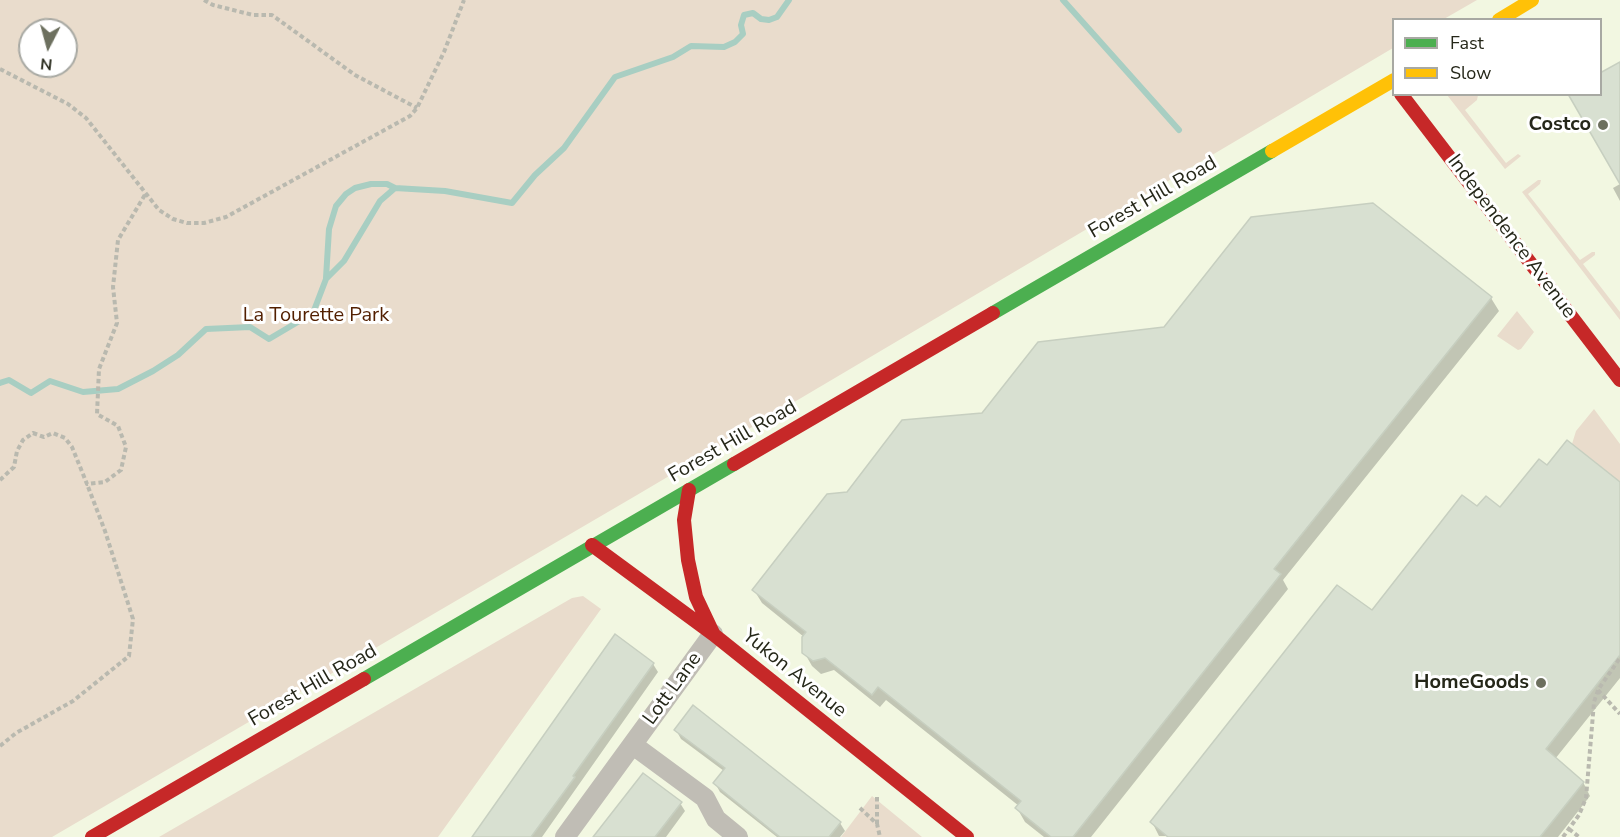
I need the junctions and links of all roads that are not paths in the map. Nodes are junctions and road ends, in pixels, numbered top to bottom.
1 (1532, 0) edge
2 (1502, 18) edge
3 (1392, 88) edge
4 (1403, 96) edge
5 (1620, 380) edge
6 (689, 490) junction
7 (592, 545) junction
8 (713, 634) junction
9 (633, 745) junction
10 (115, 831) edge
11 (92, 837) edge
12 (565, 837) edge
13 (738, 837) edge
14 (967, 837) edge

1 - 2 street
3 - 6 street, Forest Hill Road
4 - 5 street, Independence Avenue
6 - 7 street, Forest Hill Road
6 - 8 street
7 - 8 street, Yukon Avenue
7 - 10 street, Forest Hill Road
8 - 9 street, Lott Lane
8 - 14 street, Yukon Avenue
9 - 12 street, Lott Lane
9 - 13 street, Lott Lane
10 - 11 street, Forest Hill Road

